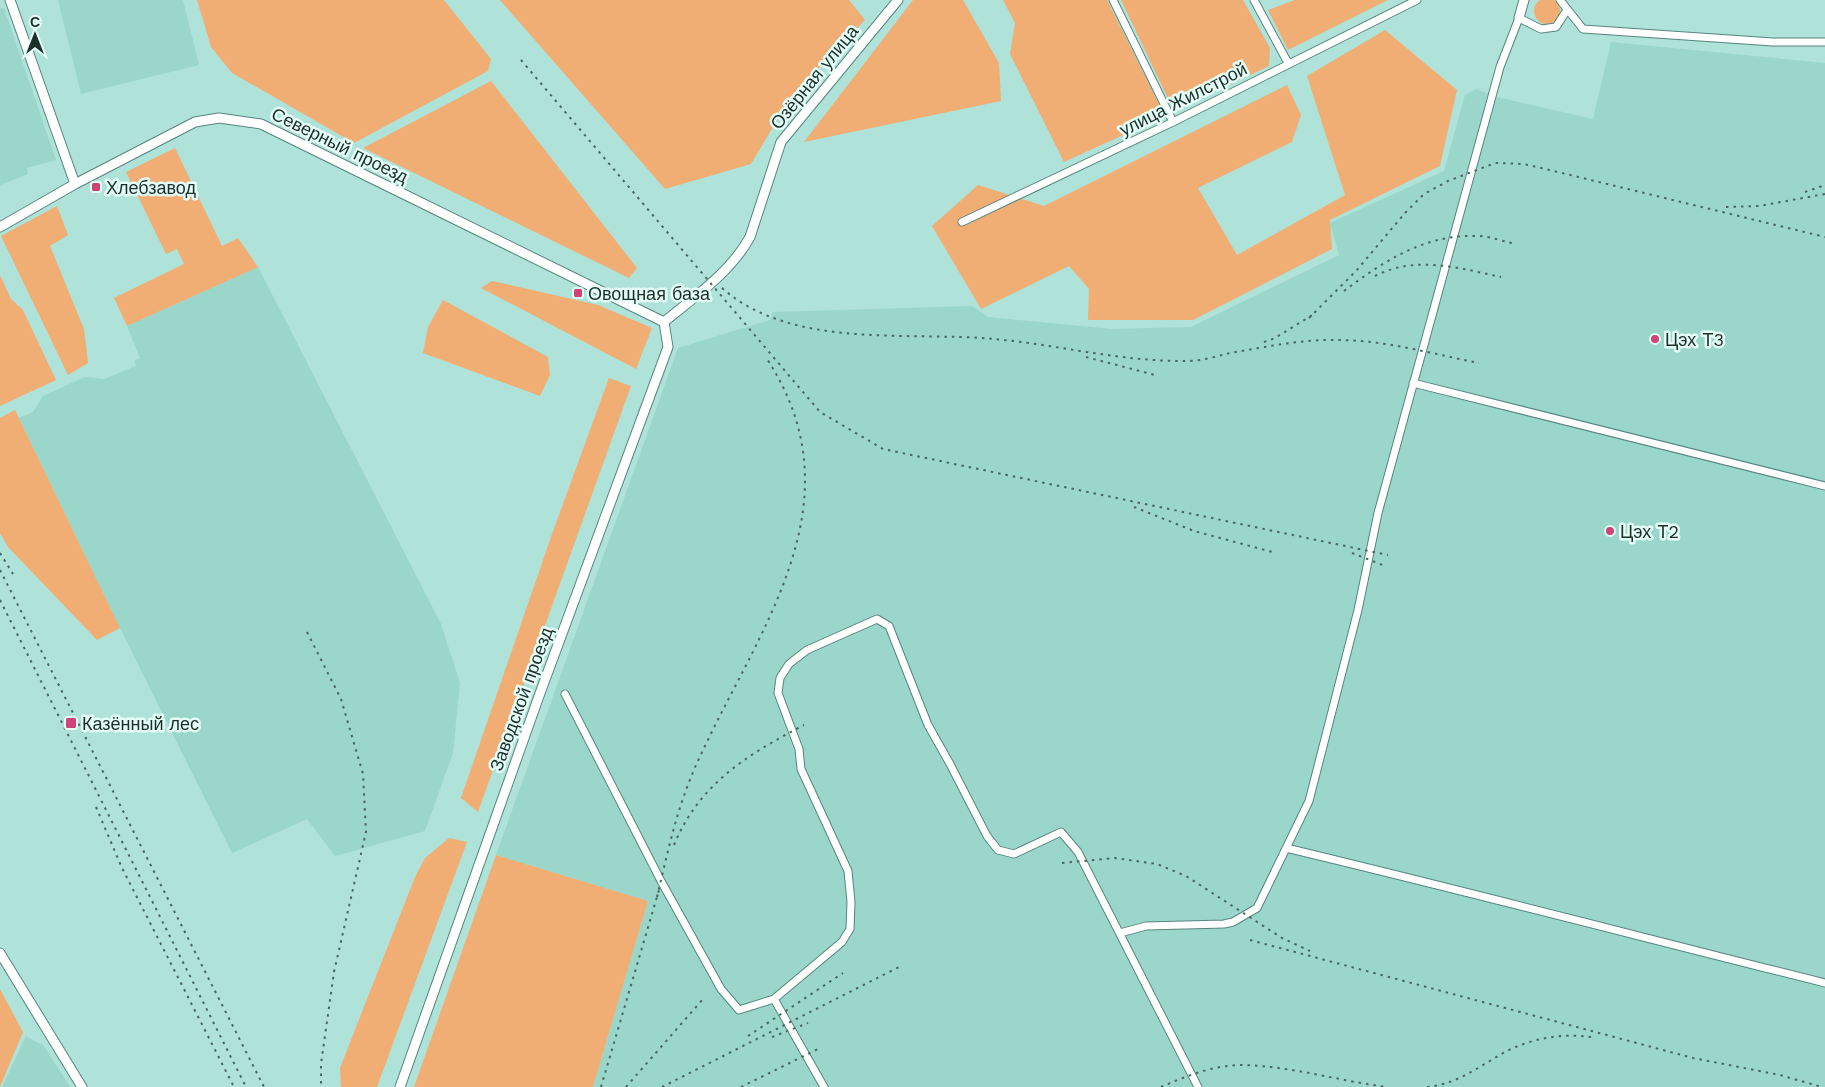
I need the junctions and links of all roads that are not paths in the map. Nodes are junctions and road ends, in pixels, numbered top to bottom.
1 (10, 0) edge
2 (898, 0) edge
3 (1113, 0) edge
4 (1254, 0) edge
5 (1417, 0) edge
6 (1524, 0) edge
7 (1560, 0) edge
8 (1567, 10) junction
9 (1520, 18) junction
10 (1825, 42) edge
11 (1288, 63) junction
12 (1173, 122) junction
13 (75, 184) junction
14 (962, 222) dead end
15 (0, 227) edge
16 (664, 322) junction
17 (1413, 383) junction
18 (1825, 486) edge
19 (566, 694) dead end
20 (1286, 848) junction
21 (1120, 933) junction
22 (0, 953) edge
23 (1825, 983) edge
24 (774, 999) junction
25 (82, 1087) edge
26 (400, 1087) edge
27 (824, 1087) edge
28 (1198, 1087) edge

1 - 13 street
2 - 16 street, Озёрная улица
3 - 12 street
4 - 11 street
5 - 11 street, улица Жилстрой
6 - 9 street
7 - 8 street
8 - 9 street
8 - 10 street
9 - 17 street
11 - 12 street, улица Жилстрой
12 - 14 street, улица Жилстрой
13 - 15 street, Северный проезд
13 - 16 street, Северный проезд
16 - 26 street, Заводской проезд
17 - 18 street
17 - 20 street
19 - 24 street
20 - 21 street
20 - 23 street
21 - 24 street
21 - 28 street
22 - 25 street
24 - 27 street

